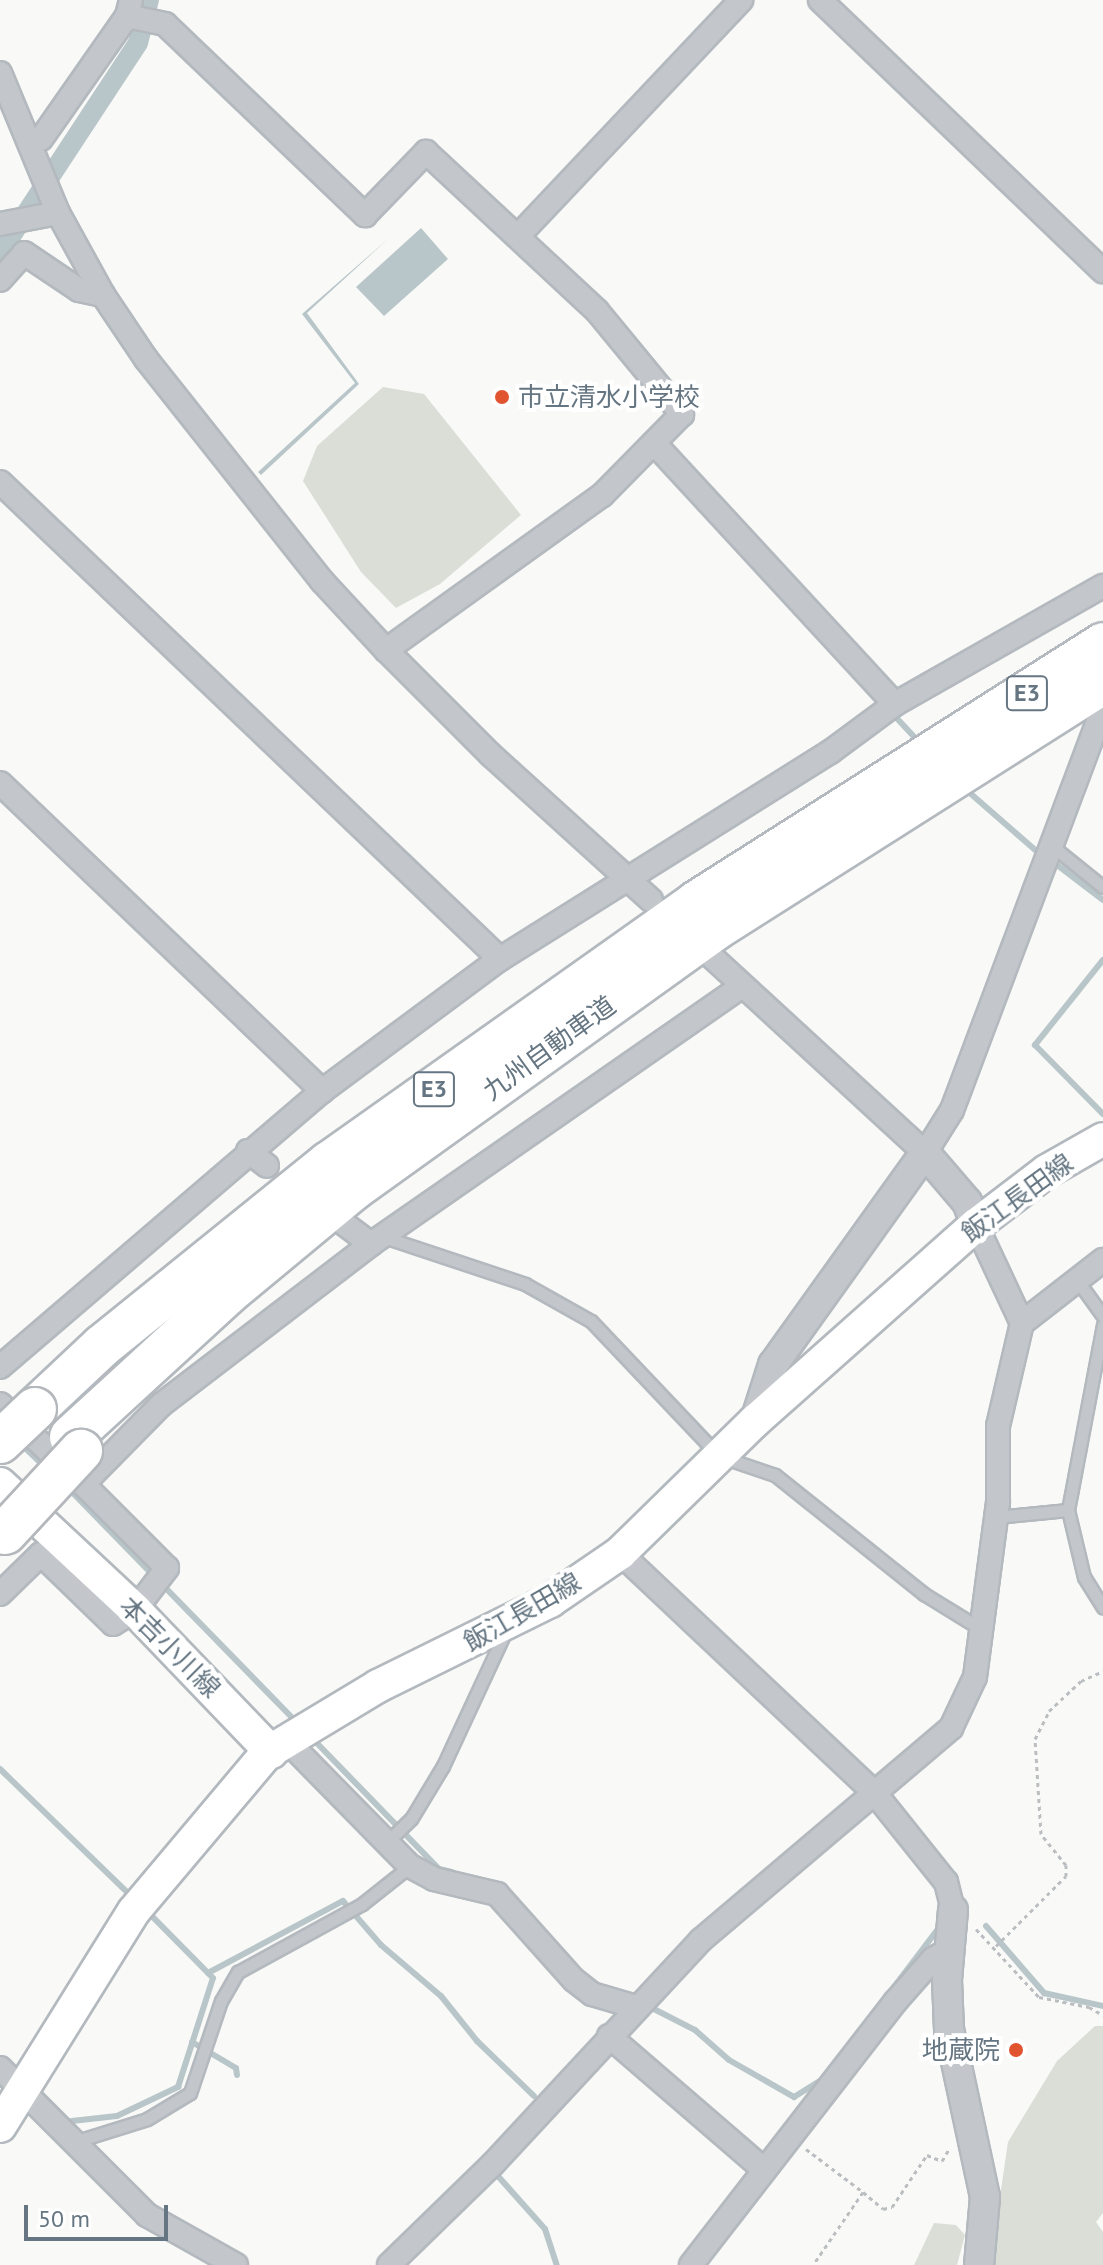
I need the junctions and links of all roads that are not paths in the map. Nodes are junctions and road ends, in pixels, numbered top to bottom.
1 (741, 0) edge
2 (820, 0) edge
3 (131, 11) edge
4 (0, 73) edge
5 (41, 139) dead end
6 (51, 214) junction
7 (8, 223) edge
8 (520, 234) junction
9 (1103, 271) edge
10 (0, 280) edge
11 (103, 295) junction
12 (654, 443) junction
13 (0, 482) edge
14 (1103, 586) edge
15 (1103, 644) edge
16 (386, 650) junction
17 (1103, 683) edge
18 (895, 704) junction
19 (1103, 708) edge
20 (1103, 743) edge
21 (1084, 755) junction
22 (961, 756) junction
23 (0, 783) edge
24 (865, 815) junction
25 (1052, 846) junction
26 (629, 879) junction
27 (1103, 887) edge
28 (651, 900) dead end
29 (713, 958) dead end
30 (500, 959) junction
31 (742, 986) junction
32 (322, 1091) junction
33 (1103, 1139) edge
34 (248, 1151) junction
35 (925, 1153) junction
36 (267, 1166) dead end
37 (339, 1220) dead end
38 (976, 1225) junction
39 (376, 1240) junction
40 (1103, 1260) edge
41 (1077, 1280) junction
42 (1103, 1316) edge
43 (1022, 1323) junction
44 (1103, 1325) edge
45 (0, 1367) edge
46 (18, 1407) edge
47 (755, 1421) junction
48 (0, 1442) edge
49 (719, 1456) junction
50 (79, 1458) junction
51 (0, 1464) edge
52 (0, 1484) edge
53 (1068, 1510) junction
54 (996, 1517) junction
55 (2, 1525) edge
56 (64, 1547) junction
57 (620, 1553) junction
58 (0, 1594) edge
59 (1103, 1608) edge
60 (135, 1610) junction
61 (510, 1622) junction
62 (981, 1629) junction
63 (280, 1748) junction
64 (873, 1791) junction
65 (387, 1842) junction
66 (410, 1866) junction
67 (953, 1910) joint
68 (950, 1949) junction
69 (636, 2007) junction
70 (609, 2036) junction
71 (11, 2077) edge
72 (0, 2126) edge
73 (77, 2141) junction
74 (762, 2168) junction
75 (236, 2265) edge
76 (389, 2265) edge
77 (691, 2265) edge
78 (979, 2265) edge

1 - 8 street
2 - 9 street
3 - 5 street
3 - 8 street
4 - 6 street
6 - 7 street
6 - 11 street
8 - 12 street
10 - 11 street
11 - 16 street
12 - 16 street
12 - 18 street
13 - 30 street
14 - 18 street
15 - 22 highway, 九州自動車道 / E3
16 - 26 street
17 - 22 highway, 九州自動車道 / E3
18 - 26 street
19 - 21 street
20 - 21 street
21 - 25 street
22 - 24 highway, 九州自動車道 / E3
23 - 32 street
24 - 46 highway, 九州自動車道 / E3
24 - 50 highway, 九州自動車道 / E3
25 - 27 lane
25 - 35 street
26 - 28 street
26 - 30 street
29 - 31 street
30 - 32 street
31 - 35 street
31 - 39 street
32 - 34 street
33 - 38 main road, 飯江長田線
34 - 36 street
34 - 45 street
35 - 38 street
35 - 47 street
37 - 39 street
38 - 43 street
38 - 47 main road, 飯江長田線
39 - 49 lane
39 - 50 street
40 - 41 street
41 - 42 lane
41 - 43 street
43 - 54 street
44 - 53 lane
46 - 48 highway, 九州自動車道 / E3, bridge
46 - 50 street
47 - 49 main road, 飯江長田線
49 - 57 main road, 飯江長田線
49 - 62 lane
50 - 55 highway, 九州自動車道 / E3
50 - 60 street
51 - 56 main road, 本吉小川線
52 - 56 main road, 本吉小川線
53 - 54 lane
53 - 59 lane
54 - 62 street
56 - 60 main road, 本吉小川線
57 - 61 main road, 飯江長田線
57 - 64 street
58 - 60 street
60 - 63 main road, 本吉小川線
61 - 63 main road, 飯江長田線
61 - 65 lane
62 - 64 street
63 - 65 street
63 - 71 main road, 飯江長田線
64 - 67 street
64 - 69 street
65 - 66 street
66 - 69 street
66 - 73 lane
67 - 68 street
68 - 74 street
68 - 78 street
69 - 70 street
70 - 74 street
70 - 76 street
71 - 72 main road, 飯江長田線
71 - 73 street
73 - 75 street
74 - 77 street

